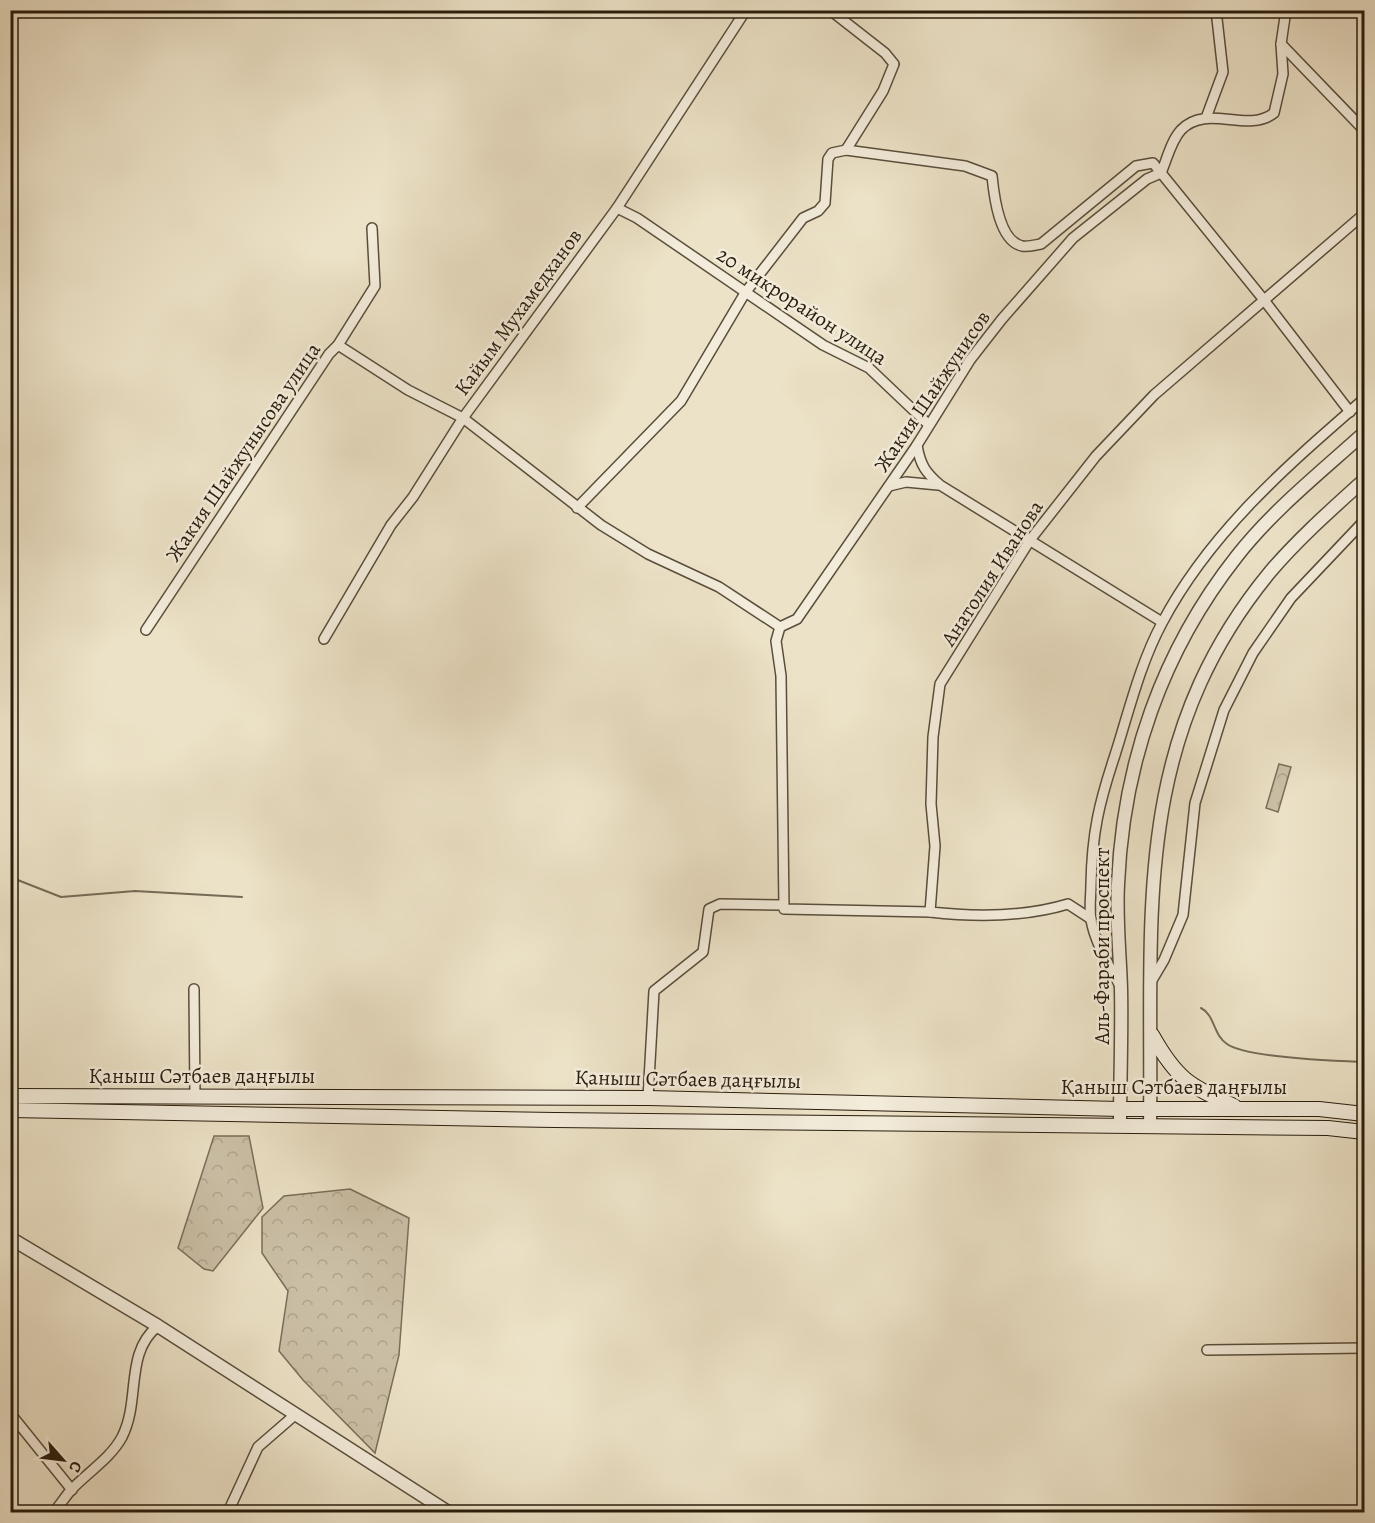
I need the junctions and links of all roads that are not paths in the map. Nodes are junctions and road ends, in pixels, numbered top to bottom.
1 (746, 10) edge
2 (830, 10) edge
3 (1216, 10) edge
4 (1286, 10) edge
5 (1281, 44) junction
6 (1206, 118) junction
7 (1365, 130) edge
8 (846, 150) junction
9 (1161, 173) junction
10 (617, 208) junction
11 (1365, 214) edge
12 (372, 228) dead end
13 (745, 293) junction
14 (1264, 300) junction
15 (338, 345) junction
16 (1365, 399) edge
17 (1350, 412) junction
18 (463, 418) junction
19 (929, 425) junction
20 (1365, 433) edge
21 (917, 446) junction
22 (1365, 480) edge
23 (940, 485) junction
24 (889, 486) junction
25 (577, 508) junction
26 (1365, 521) edge
27 (1030, 540) junction
28 (1162, 622) junction
29 (780, 627) junction
30 (146, 630) dead end
31 (324, 639) dead end
32 (783, 907) junction
33 (930, 912) junction
34 (1091, 919) junction
35 (1151, 982) junction
36 (1121, 987) junction
37 (194, 988) dead end
38 (1152, 1035) junction
39 (10, 1095) edge
40 (195, 1098) junction
41 (648, 1098) junction
42 (1151, 1108) junction
43 (1239, 1108) junction
44 (1120, 1109) junction
45 (10, 1110) edge
46 (1365, 1114) edge
47 (1120, 1125) junction
48 (1150, 1126) junction
49 (1365, 1132) edge
50 (10, 1238) edge
51 (158, 1326) junction
52 (1365, 1348) edge
53 (1207, 1350) dead end
54 (10, 1413) edge
55 (296, 1414) junction
56 (72, 1490) junction
57 (54, 1512) edge
58 (228, 1512) edge
59 (448, 1512) edge

1 - 10 street, Кайым Мухамедханов
2 - 8 street
3 - 6 street
4 - 5 street
5 - 6 street
5 - 7 street
6 - 9 street
8 - 9 street
8 - 13 street
9 - 14 street
9 - 19 street, Жакия Шайжунисов
10 - 13 street, 20 микрорайон улица
10 - 18 street, Кайым Мухамедханов
11 - 14 street, Анатолия Иванова
12 - 15 street
13 - 19 street, 20 микрорайон улица
13 - 25 street
14 - 17 street
14 - 27 street, Анатолия Иванова
15 - 18 street, Жакия Шайжунысова улица
15 - 30 street, Жакия Шайжунысова улица
16 - 17 street
17 - 28 street
18 - 25 street, Жакия Шайжунысова улица
18 - 31 street, Кайым Мухамедханов
19 - 21 street, Жакия Шайжунисов
20 - 36 street, Аль-Фараби проспект
21 - 23 street
21 - 24 street, Жакия Шайжунисов
22 - 35 street
23 - 24 street
23 - 27 street
24 - 29 street, Жакия Шайжунисов
25 - 29 street, Жакия Шайжунысова улица
26 - 35 street
27 - 28 street
27 - 33 street, Анатолия Иванова
28 - 34 street
29 - 32 street
32 - 33 street
32 - 41 street
33 - 34 street
34 - 36 street
35 - 38 street
36 - 44 street, Аль-Фараби проспект
37 - 40 street
38 - 42 street
38 - 43 main road
39 - 40 main road, Қаныш Сәтбаев даңғылы
40 - 41 main road, Қаныш Сәтбаев даңғылы
41 - 44 main road, Қаныш Сәтбаев даңғылы
42 - 43 main road, Қаныш Сәтбаев даңғылы
42 - 44 main road, Қаныш Сәтбаев даңғылы
42 - 48 street
43 - 46 main road, Қаныш Сәтбаев даңғылы
44 - 47 street, Аль-Фараби проспект
45 - 47 main road, Қаныш Сәтбаев даңғылы
47 - 48 main road, Қаныш Сәтбаев даңғылы
48 - 49 main road, Қаныш Сәтбаев даңғылы
50 - 51 street
51 - 55 street
51 - 56 street
52 - 53 street
54 - 56 street
55 - 58 street
55 - 59 street
56 - 57 street

